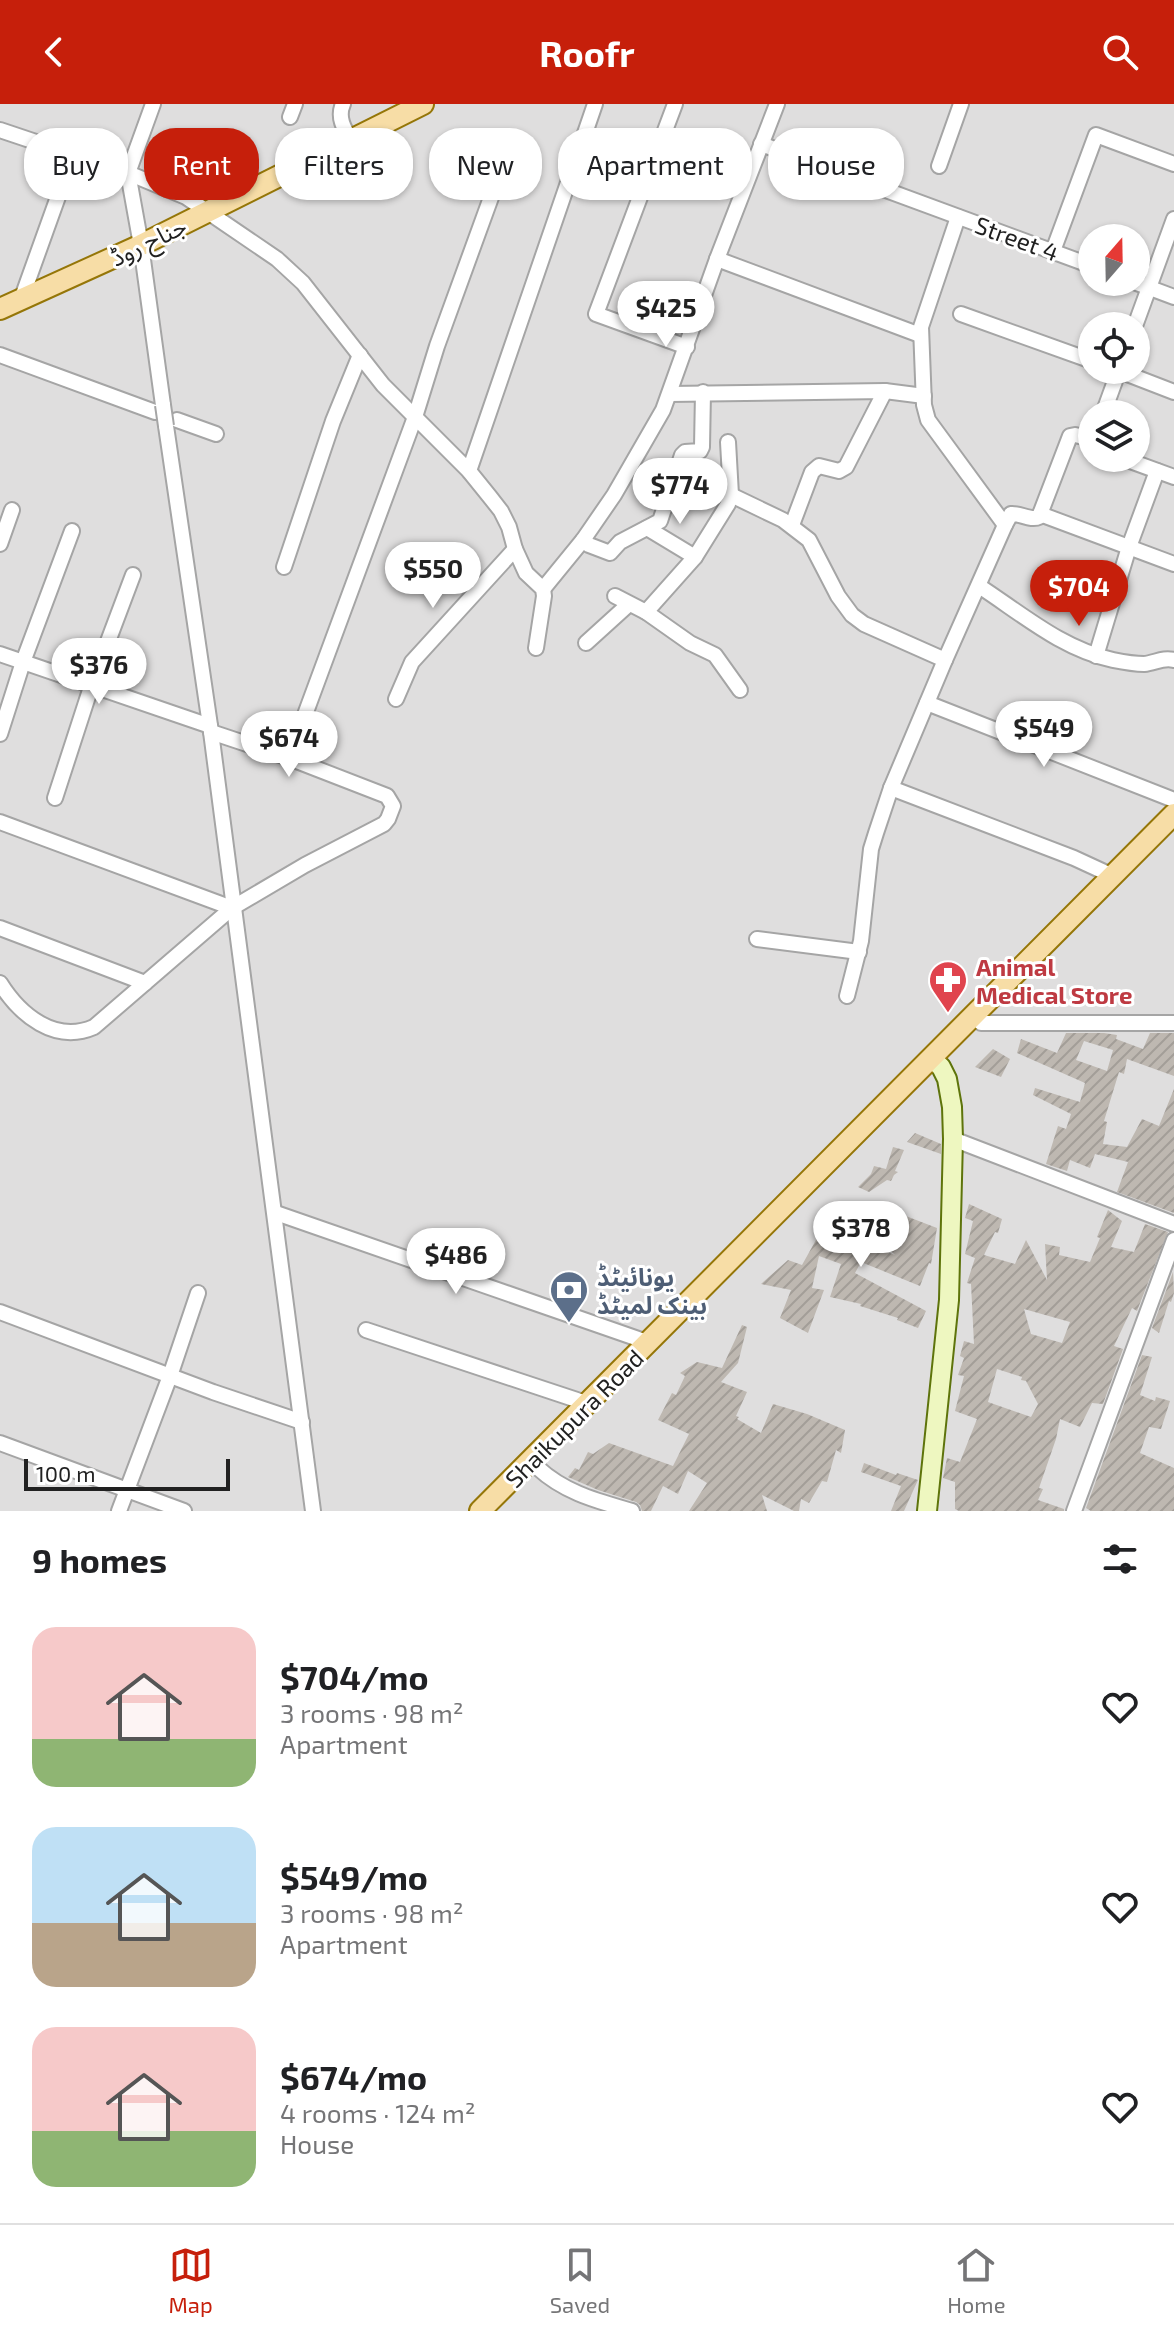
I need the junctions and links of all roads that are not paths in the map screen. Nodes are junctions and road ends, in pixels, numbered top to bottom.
1 (153, 104) edge
2 (343, 104) edge
3 (423, 104) edge
4 (595, 104) edge
5 (675, 104) edge
6 (777, 104) edge
7 (961, 104) edge
8 (343, 128) edge
9 (375, 128) edge
10 (0, 130) edge
11 (24, 138) edge
12 (761, 144) junction
13 (1174, 164) edge
14 (939, 166) dead end
15 (128, 173) junction
16 (275, 178) edge
17 (57, 200) edge
18 (490, 200) edge
19 (209, 211) junction
20 (958, 217) junction
21 (1174, 219) edge
22 (141, 245) junction
23 (1053, 251) junction
24 (717, 259) junction
25 (1078, 261) edge
26 (1150, 285) edge
27 (1150, 288) edge
28 (1174, 297) edge
29 (21, 300) junction
30 (0, 309) edge
31 (961, 314) dead end
32 (920, 335) junction
33 (687, 347) junction
34 (0, 355) edge
35 (360, 355) junction
36 (1078, 356) edge
37 (1150, 383) edge
38 (885, 391) junction
39 (703, 392) junction
40 (1174, 392) edge
41 (670, 394) junction
42 (924, 396) junction
43 (159, 409) junction
44 (415, 417) junction
45 (171, 423) junction
46 (216, 434) dead end
47 (1078, 436) edge
48 (728, 442) dead end
49 (1150, 468) edge
50 (469, 471) junction
51 (1157, 471) junction
52 (1174, 477) edge
53 (671, 493) junction
54 (731, 495) junction
55 (12, 510) dead end
56 (1040, 514) junction
57 (792, 525) junction
58 (1005, 525) junction
59 (647, 528) junction
60 (72, 531) dead end
61 (583, 540) junction
62 (0, 544) edge
63 (1129, 547) junction
64 (515, 549) junction
65 (695, 557) junction
66 (1174, 564) edge
67 (284, 567) dead end
68 (133, 575) dead end
69 (979, 586) junction
70 (543, 589) junction
71 (615, 596) dead end
72 (629, 604) junction
73 (646, 612) junction
74 (586, 643) dead end
75 (536, 648) dead end
76 (0, 654) edge
77 (1096, 656) junction
78 (945, 660) junction
79 (1174, 660) edge
80 (23, 662) junction
81 (92, 684) junction
82 (740, 690) dead end
83 (396, 699) dead end
84 (927, 703) junction
85 (210, 729) junction
86 (0, 734) edge
87 (289, 758) junction
88 (891, 788) junction
89 (55, 798) dead end
90 (1174, 800) edge
91 (1174, 814) edge
92 (0, 822) edge
93 (1174, 831) edge
94 (1113, 876) junction
95 (232, 908) junction
96 (0, 928) edge
97 (757, 939) dead end
98 (859, 952) junction
99 (0, 983) edge
100 (145, 983) junction
101 (847, 996) dead end
102 (981, 1023) junction
103 (1174, 1023) edge
104 (936, 1062) junction
105 (953, 1139) junction
106 (276, 1213) junction
107 (1174, 1224) edge
108 (1174, 1240) edge
109 (198, 1293) dead end
110 (0, 1312) edge
111 (366, 1330) dead end
112 (650, 1343) junction
113 (170, 1376) junction
114 (589, 1404) junction
115 (302, 1422) junction
116 (0, 1443) edge
117 (538, 1468) junction
118 (126, 1491) junction
119 (119, 1511) edge
120 (184, 1511) edge
121 (313, 1511) edge
122 (480, 1511) edge
123 (496, 1511) edge
124 (632, 1511) edge
125 (927, 1511) edge
126 (1074, 1511) edge

1 - 15 street
2 - 8 street
3 - 9 main road, جناح روڈ
4 - 50 street
5 - 33 street
6 - 12 street
7 - 14 street
10 - 11 street
12 - 20 street, Street 4
12 - 24 street
13 - 23 street
15 - 19 street
15 - 22 street
16 - 19 main road, جناح روڈ
17 - 29 street
18 - 44 street
19 - 22 main road, جناح روڈ
19 - 35 street
20 - 23 street, Street 4
20 - 32 street
21 - 26 street
22 - 29 main road, جناح روڈ
22 - 43 street
23 - 25 street, Street 4
24 - 32 street
24 - 33 street
27 - 28 street
29 - 30 main road, جناح روڈ
31 - 36 street
32 - 42 street
33 - 41 street
34 - 43 street
35 - 44 street
35 - 67 street
37 - 40 street
38 - 39 street
38 - 42 street
38 - 57 street
39 - 41 street
39 - 53 street
41 - 61 street
42 - 58 street
43 - 45 street, bridge
44 - 50 street
44 - 87 street
45 - 46 street
45 - 85 street
47 - 56 street
48 - 54 street
49 - 51 street
50 - 64 street
51 - 52 street
51 - 63 street
53 - 54 street
53 - 59 street
54 - 57 street
54 - 65 street
55 - 62 street
56 - 58 street
56 - 63 street
57 - 78 street
58 - 69 street
59 - 61 street
59 - 65 street
60 - 80 street
61 - 70 street
63 - 66 street
63 - 77 street
64 - 70 street
64 - 83 street
65 - 73 street
68 - 81 street
69 - 77 street
69 - 78 street
70 - 75 street
71 - 72 street
72 - 73 street
72 - 74 street
73 - 82 street
76 - 80 street
77 - 79 street
78 - 84 street
80 - 81 street
80 - 86 street
81 - 85 street
81 - 89 street
84 - 88 street
84 - 90 street
85 - 87 street
85 - 95 street
87 - 95 street
88 - 94 street
88 - 98 street
91 - 94 main road, Shaikupura Road
92 - 95 street
93 - 102 main road, Shaikupura Road
94 - 104 main road, Shaikupura Road
95 - 100 street
95 - 106 street
96 - 100 street
97 - 98 street
98 - 101 street
99 - 100 street
102 - 103 street
102 - 104 main road, Shaikupura Road
104 - 105 street
104 - 112 main road, Shaikupura Road
104 - 117 main road, Shaikupura Road
105 - 107 street
105 - 125 street
106 - 112 street
106 - 115 street
108 - 126 street
109 - 113 street
110 - 113 street
111 - 114 street
112 - 114 main road, Shaikupura Road
113 - 115 street
113 - 118 street
114 - 122 main road, Shaikupura Road
115 - 121 street
116 - 118 street
117 - 123 main road, Shaikupura Road
117 - 124 street
118 - 119 street
118 - 120 street

